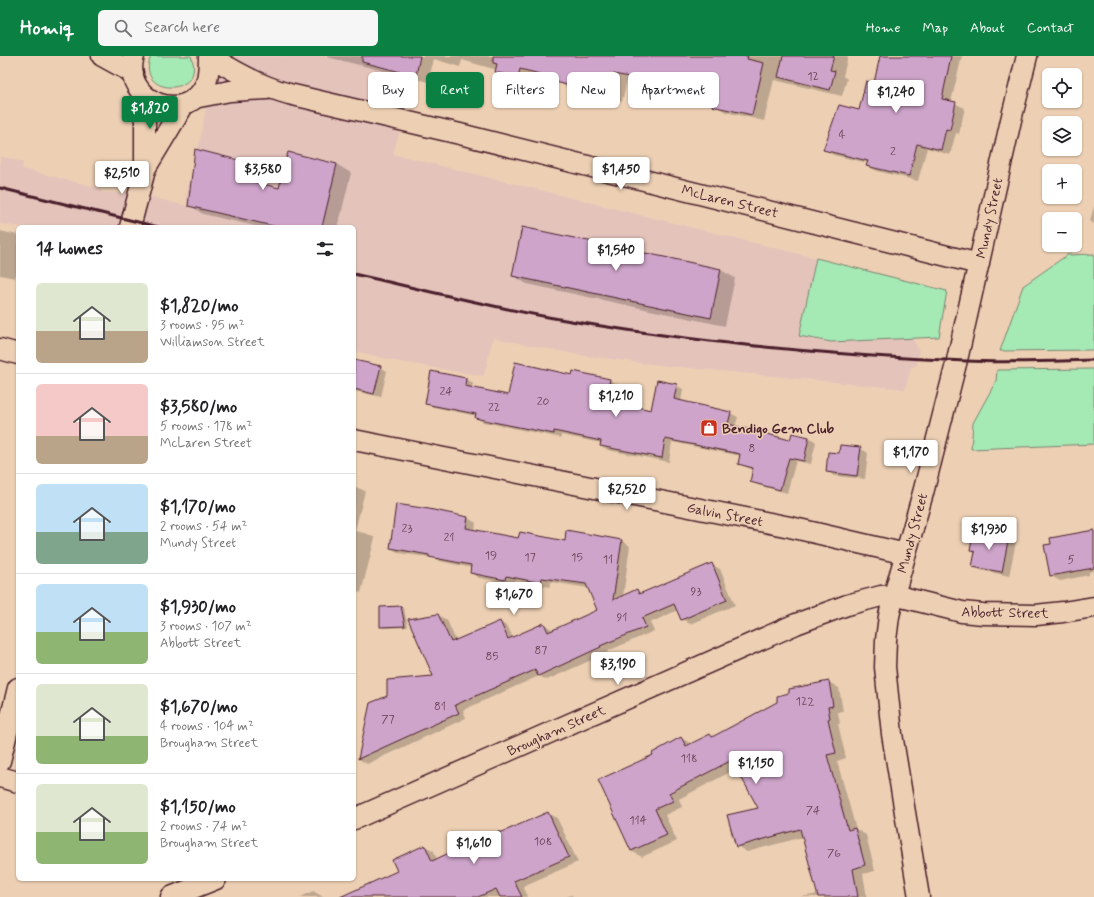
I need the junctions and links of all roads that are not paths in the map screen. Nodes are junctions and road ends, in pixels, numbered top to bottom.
1 (102, 56) edge
2 (209, 56) edge
3 (1027, 56) edge
4 (133, 65) edge
5 (271, 89) junction
6 (141, 92) junction
7 (188, 102) junction
8 (145, 170) junction
9 (131, 225) edge
10 (979, 264) junction
11 (0, 350) edge
12 (16, 354) edge
13 (356, 440) edge
14 (906, 554) junction
15 (894, 595) junction
16 (1094, 607) edge
17 (16, 696) edge
18 (0, 761) edge
19 (0, 777) edge
20 (16, 781) edge
21 (356, 818) edge
22 (211, 881) edge
23 (171, 897) edge
24 (919, 897) edge

1 - 4 street
2 - 5 street, McLaren Street
2 - 7 street
3 - 10 street, Mundy Street
4 - 6 street
5 - 7 street, McLaren Street
5 - 10 street, McLaren Street
6 - 7 street, McLaren Street
6 - 8 street
7 - 8 street
8 - 9 street
10 - 14 street, Mundy Street
11 - 12 street
13 - 14 street, Galvin Street
14 - 15 street, Mundy Street
15 - 16 street, Abbott Street
15 - 21 street, Brougham Street
15 - 24 street, Mundy Street
17 - 18 street
19 - 20 street
22 - 23 street

